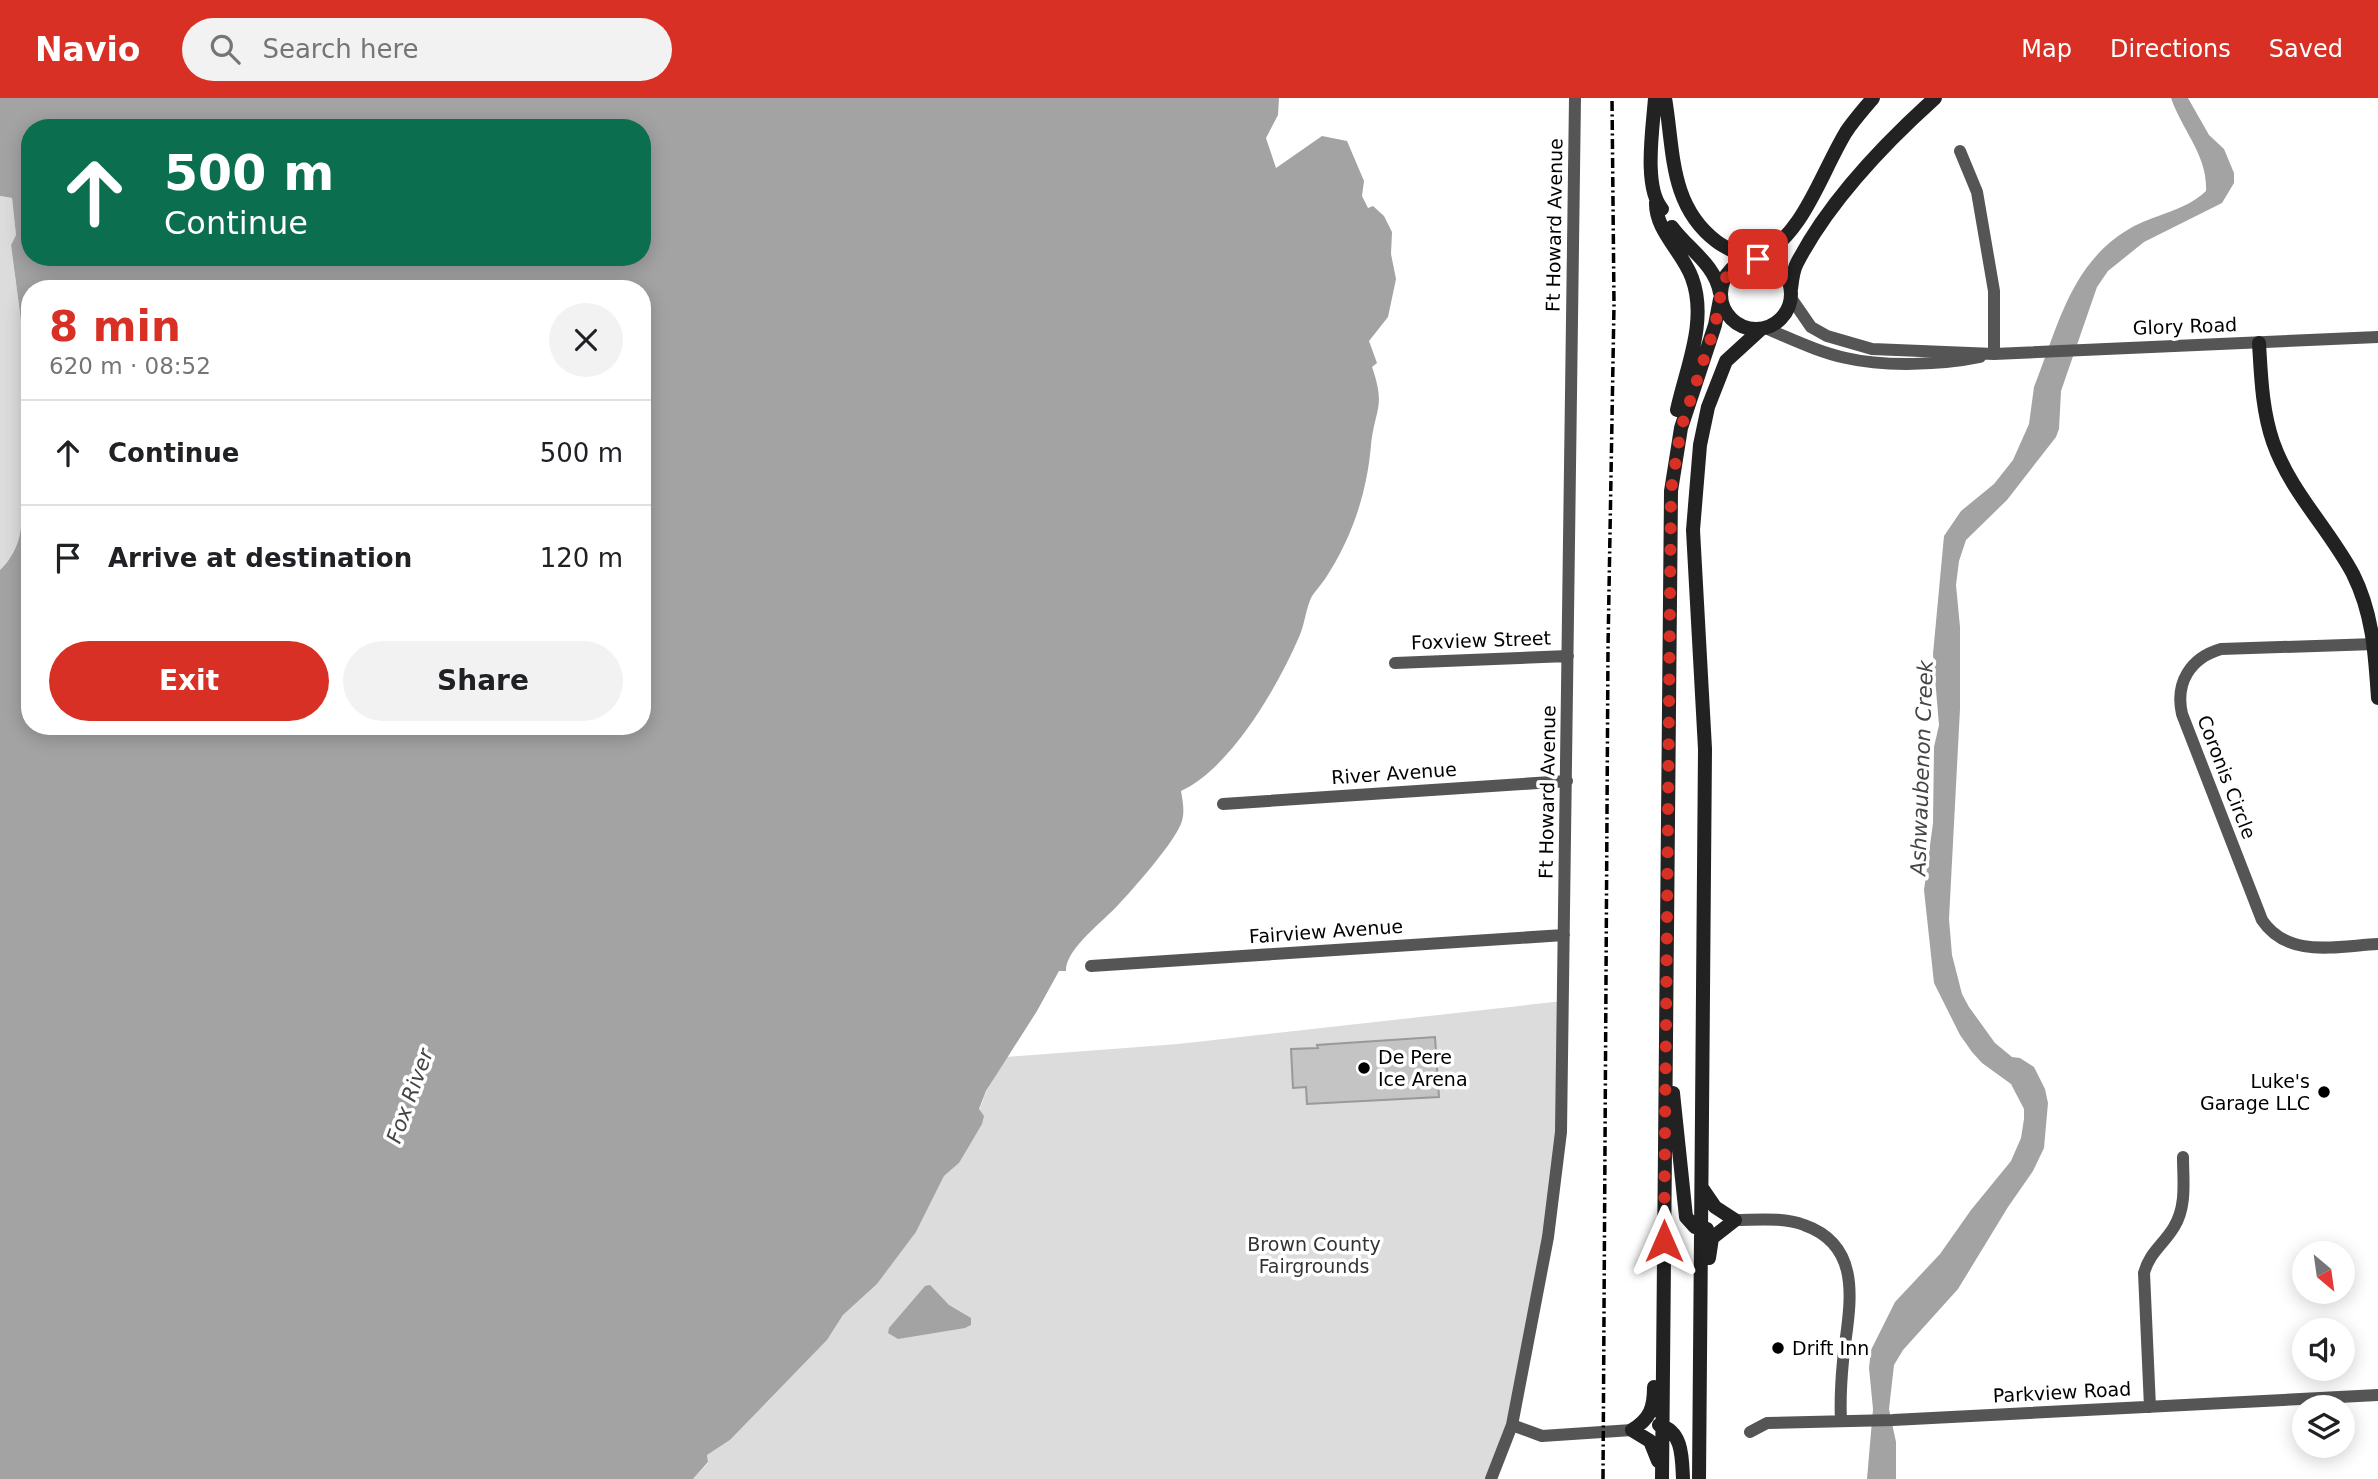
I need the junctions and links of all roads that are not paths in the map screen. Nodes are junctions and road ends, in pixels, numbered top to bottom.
1 (1575, 98) edge
2 (1655, 98) edge
3 (1665, 98) edge
4 (1873, 98) edge
5 (1935, 98) edge
6 (1960, 151) dead end
7 (1656, 202) junction
8 (1754, 259) junction
9 (1791, 293) junction
10 (1720, 296) junction
11 (1763, 329) junction
12 (2378, 337) edge
13 (2259, 342) junction
14 (1994, 354) junction
15 (1681, 428) junction
16 (2375, 644) junction
17 (1568, 656) junction
18 (1395, 663) dead end
19 (2378, 698) edge
20 (1567, 781) junction
21 (1223, 804) dead end
22 (1564, 935) junction
23 (2378, 944) edge
24 (1091, 966) dead end
25 (1667, 1057) junction
26 (2183, 1157) dead end
27 (1665, 1164) junction
28 (1702, 1188) junction
29 (1729, 1223) junction
30 (1701, 1228) junction
31 (2378, 1395) edge
32 (2150, 1407) junction
33 (1841, 1421) junction
34 (1512, 1425) junction
35 (1663, 1425) junction
36 (1637, 1427) junction
37 (1750, 1432) dead end
38 (1491, 1479) edge
39 (1662, 1479) edge
40 (1683, 1479) edge
41 (1699, 1479) edge
42 (1707, 1479) edge

1 - 17 street, Ft Howard Avenue
2 - 7 main road
3 - 8 main road
4 - 8 main road
5 - 9 main road
6 - 14 street
7 - 10 main road
7 - 15 main road
8 - 9 main road
8 - 10 main road
9 - 11 main road
9 - 14 street, Glory Road
10 - 11 main road
10 - 15 main road
11 - 14 street, Glory Road
11 - 28 main road
12 - 13 street, Glory Road
13 - 14 street, Glory Road
13 - 16 main road
15 - 25 main road
16 - 19 main road
16 - 23 street, Coronis Circle
17 - 18 street, Foxview Street
17 - 20 street, Ft Howard Avenue
20 - 21 street, River Avenue
20 - 22 street, Ft Howard Avenue
22 - 24 street, Fairview Avenue
22 - 34 street, Ft Howard Avenue
25 - 27 main road
25 - 30 main road
26 - 32 street
27 - 35 main road
27 - 36 main road
28 - 29 main road
28 - 30 main road
29 - 30 main road
29 - 33 street
29 - 42 main road
30 - 41 main road
31 - 32 street, Parkview Road
32 - 33 street, Parkview Road
33 - 37 street, Parkview Road
34 - 36 street
34 - 38 street, Ft Howard Avenue
35 - 36 main road
35 - 39 main road
35 - 40 main road
36 - 39 main road

